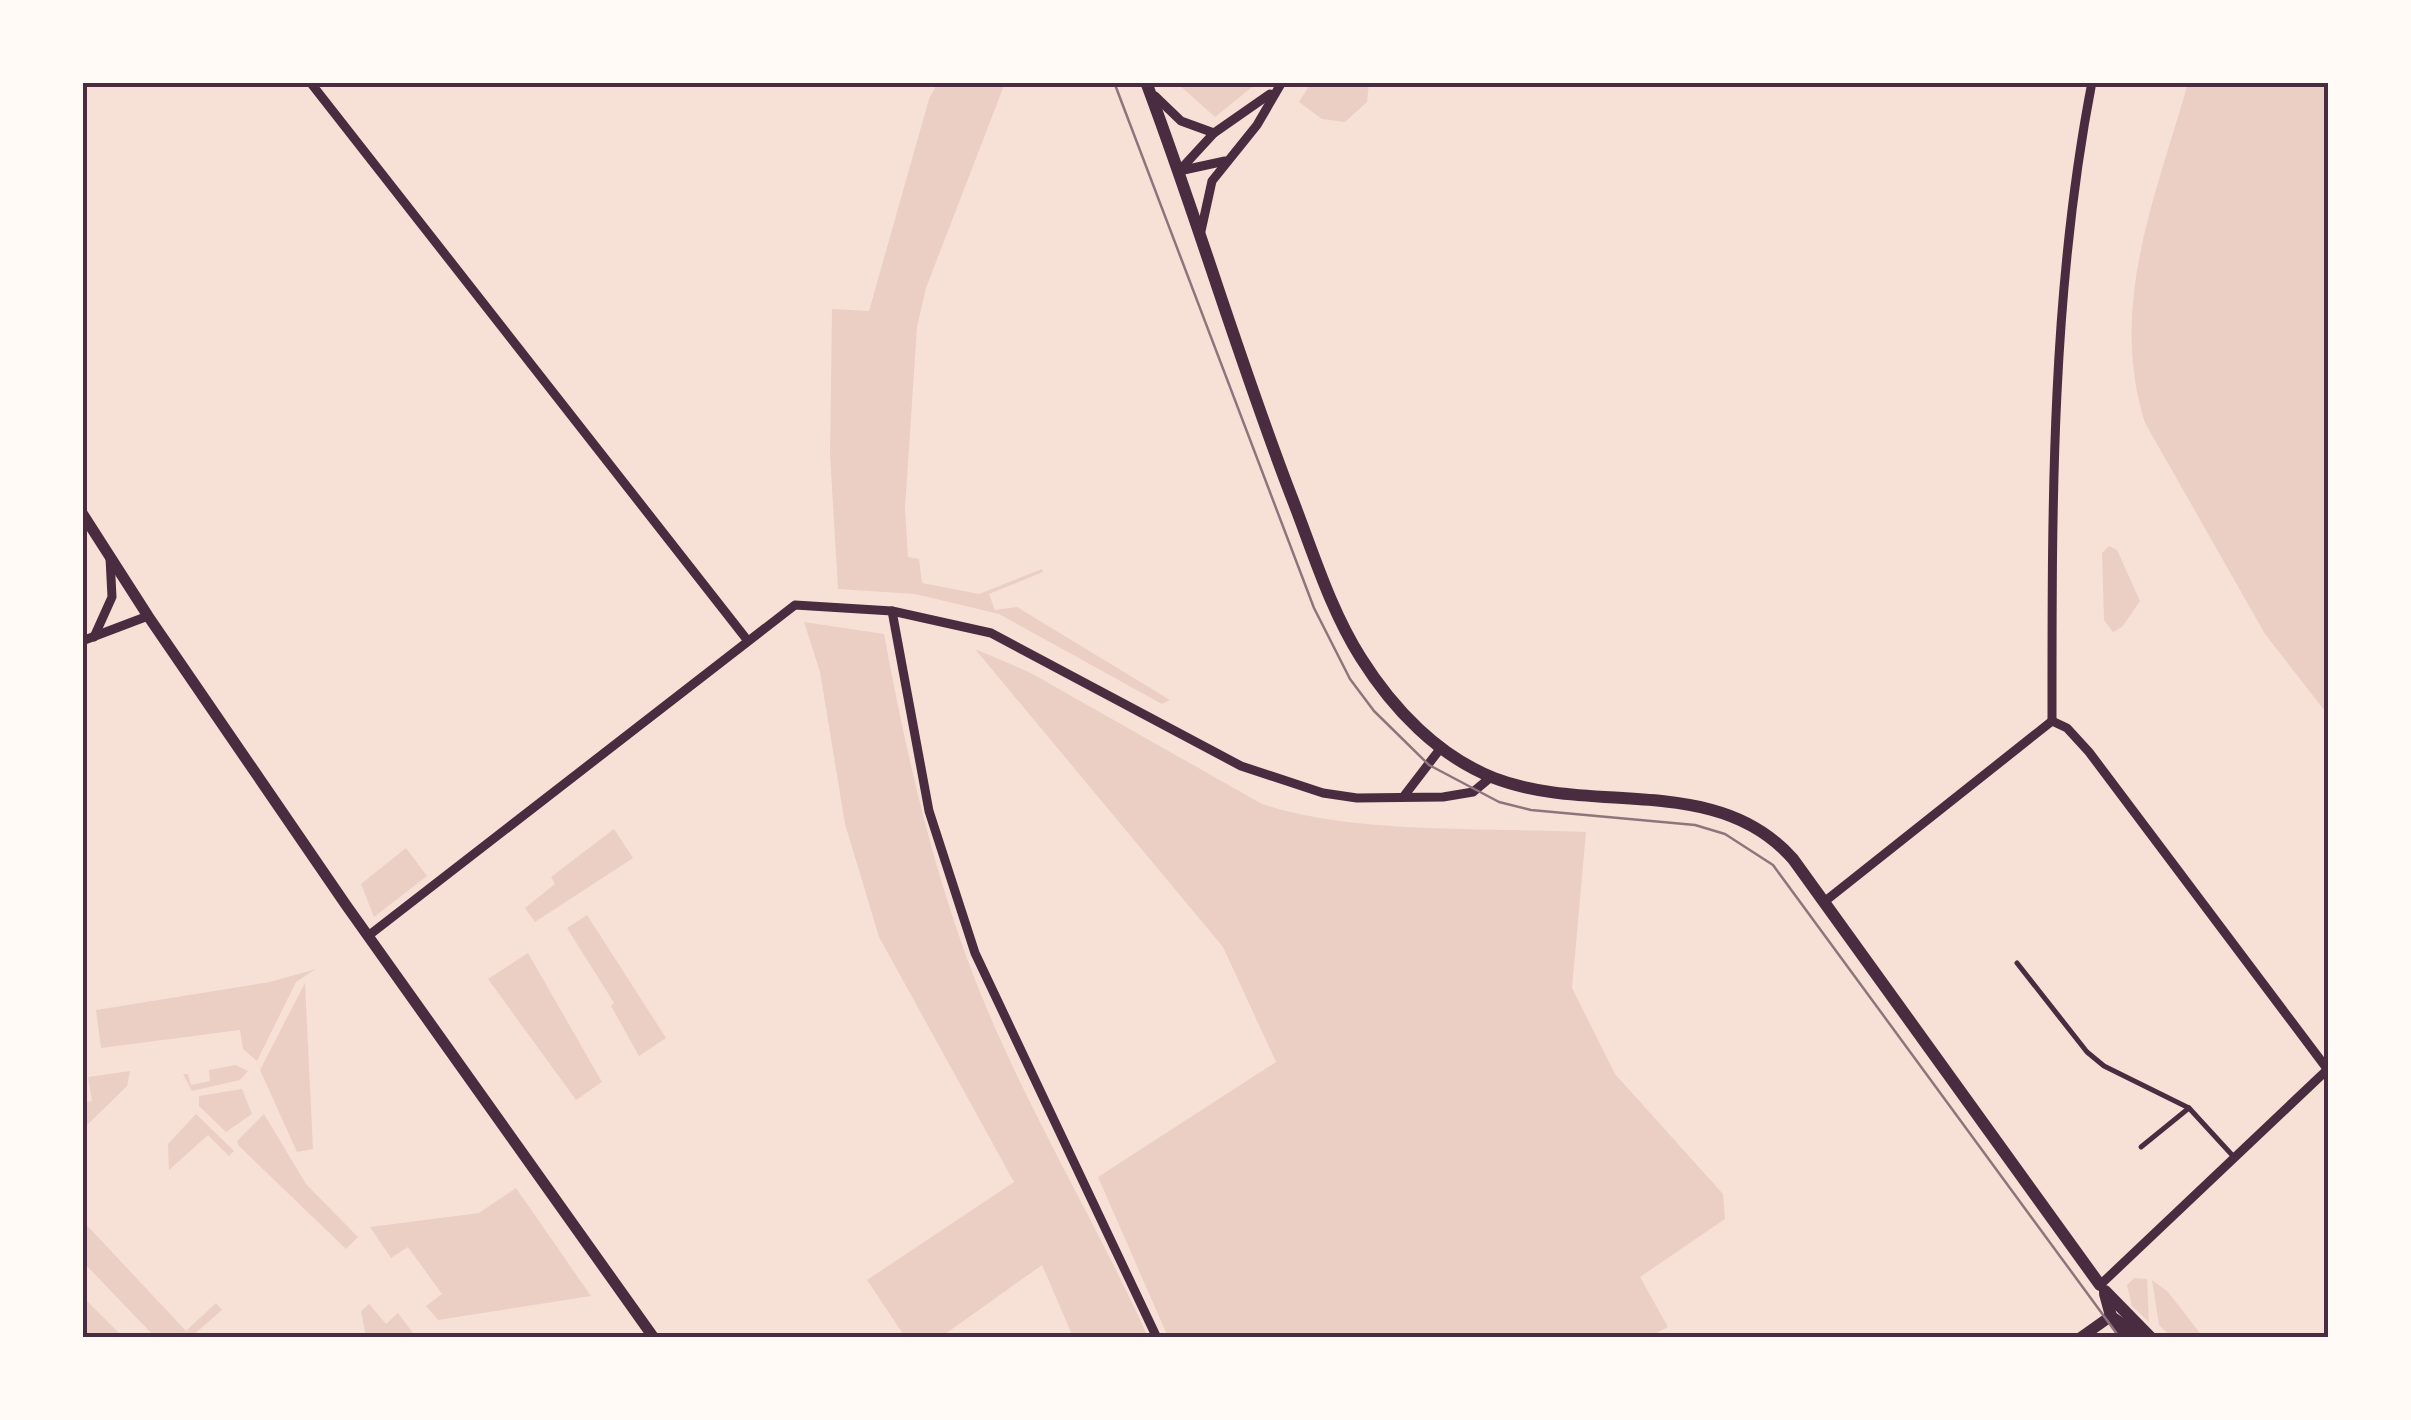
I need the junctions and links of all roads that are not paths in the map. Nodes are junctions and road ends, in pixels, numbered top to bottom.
1 (310, 82) edge
2 (1282, 82) edge
3 (2092, 82) edge
4 (1146, 83) edge
5 (1272, 93) junction
6 (1214, 133) junction
7 (1225, 161) junction
8 (1179, 171) junction
9 (1201, 231) junction
10 (82, 513) edge
11 (110, 556) junction
12 (892, 611) junction
13 (148, 616) junction
14 (94, 636) junction
15 (82, 641) edge
16 (748, 641) junction
17 (2052, 721) junction
18 (1440, 748) junction
19 (1491, 777) junction
20 (1404, 796) junction
21 (1824, 902) junction
22 (368, 936) junction
23 (2017, 964) dead end
24 (2328, 1069) edge
25 (2189, 1108) junction
26 (2141, 1147) dead end
27 (2236, 1158) junction
28 (2102, 1288) junction
29 (2110, 1316) junction
30 (654, 1338) edge
31 (1156, 1338) edge
32 (2080, 1338) edge
33 (2126, 1338) edge
34 (2142, 1338) edge
35 (2150, 1338) edge

1 - 16 street
2 - 5 street
3 - 17 street
4 - 6 street
4 - 8 main road
5 - 6 street
5 - 7 street
6 - 8 street
7 - 8 street
7 - 9 street
8 - 9 main road
9 - 18 main road
10 - 11 street
11 - 13 street
11 - 14 street
12 - 16 street
12 - 20 street
12 - 31 street
13 - 14 street
13 - 22 street
14 - 15 street
16 - 22 street
17 - 21 street
17 - 24 street
18 - 19 main road
18 - 20 street
19 - 20 street
19 - 21 main road
21 - 28 main road
22 - 30 street
23 - 25 lane
24 - 27 street
25 - 26 lane
25 - 27 lane
27 - 28 street
28 - 29 main road
28 - 35 main road
29 - 32 street
29 - 33 main road
29 - 34 street

